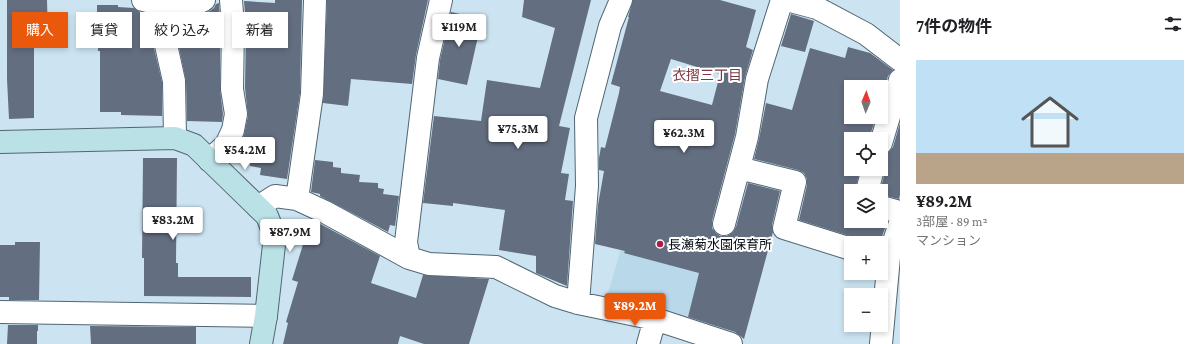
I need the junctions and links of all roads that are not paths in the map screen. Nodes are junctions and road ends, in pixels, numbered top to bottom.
1 (143, 0) edge
2 (204, 0) edge
3 (231, 0) edge
4 (315, 0) edge
5 (441, 0) edge
6 (621, 0) edge
7 (791, 1) edge
8 (165, 6) junction
9 (900, 60) edge
10 (900, 80) edge
11 (884, 132) edge
12 (175, 138) junction
13 (0, 142) edge
14 (209, 160) junction
15 (739, 168) junction
16 (297, 199) junction
17 (258, 207) junction
18 (888, 209) edge
19 (900, 212) edge
20 (900, 222) edge
21 (724, 224) dead end
22 (844, 247) edge
23 (888, 252) edge
24 (409, 258) junction
25 (884, 280) edge
26 (578, 302) junction
27 (0, 312) edge
28 (266, 316) junction
29 (655, 319) junction
30 (261, 344) edge
31 (648, 344) edge
32 (731, 344) edge
33 (881, 344) edge

1 - 8 street
2 - 8 street
3 - 14 street
4 - 16 street
5 - 24 street
6 - 26 street
7 - 9 street
7 - 15 street
8 - 12 street
10 - 11 street
12 - 13 street
12 - 14 street
14 - 17 street
15 - 21 street
15 - 22 street
16 - 17 street
16 - 24 street
17 - 28 street
18 - 19 street
20 - 23 street
24 - 26 street
25 - 33 street
26 - 29 street
27 - 28 street
28 - 30 street
29 - 31 street
29 - 32 street

